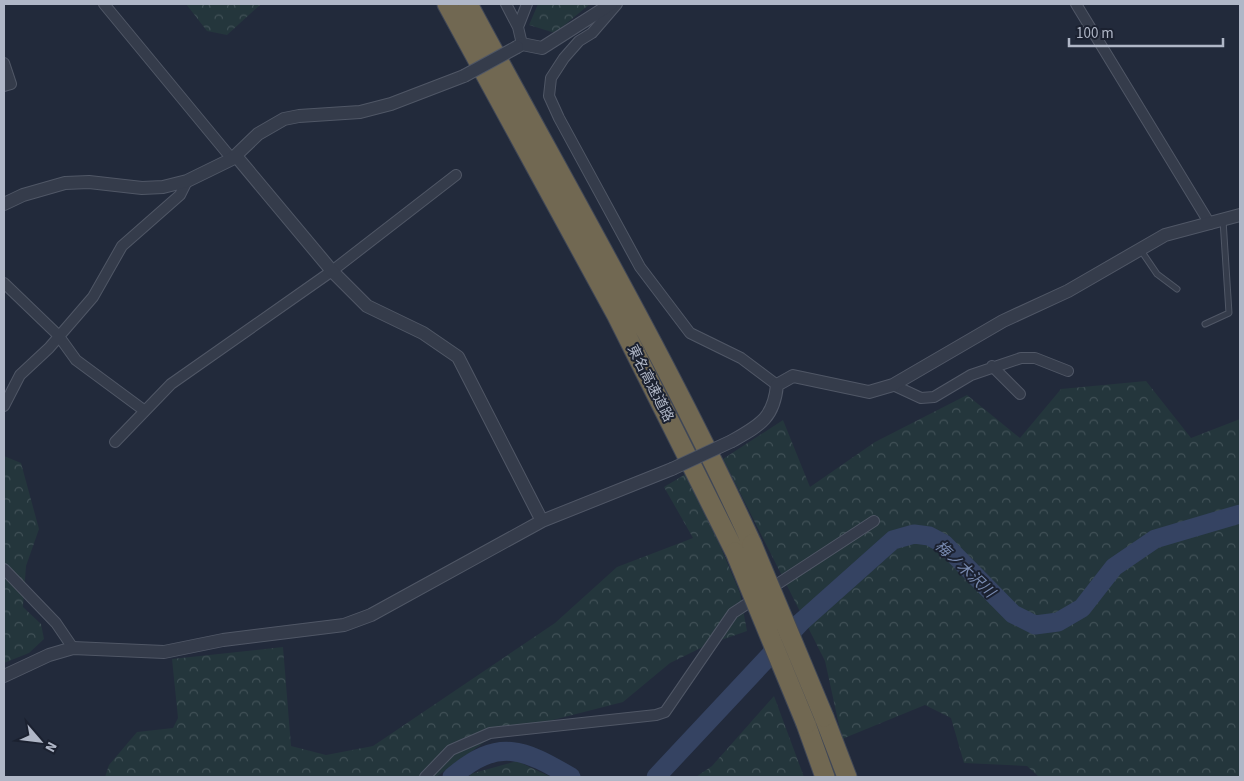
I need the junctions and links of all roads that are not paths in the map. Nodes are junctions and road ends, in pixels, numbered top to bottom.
1 (104, 4) edge
2 (447, 4) edge
3 (468, 4) edge
4 (506, 4) edge
5 (527, 4) edge
6 (611, 4) edge
7 (617, 4) edge
8 (1076, 4) edge
9 (518, 27) junction
10 (520, 46) junction
11 (4, 63) edge
12 (4, 86) edge
13 (234, 158) junction
14 (456, 175) dead end
15 (188, 181) junction
16 (4, 204) edge
17 (1240, 215) edge
18 (1223, 220) junction
19 (1210, 224) junction
20 (1140, 249) junction
21 (332, 271) junction
22 (4, 283) edge
23 (1176, 289) dead end
24 (1204, 324) dead end
25 (58, 335) junction
26 (992, 366) junction
27 (1068, 371) dead end
28 (777, 385) junction
29 (893, 386) junction
30 (1020, 394) dead end
31 (4, 406) edge
32 (145, 411) junction
33 (115, 442) dead end
34 (874, 520) dead end
35 (542, 521) junction
36 (4, 569) edge
37 (73, 648) junction
38 (4, 676) edge
39 (425, 777) edge
40 (825, 777) edge
41 (847, 777) edge

1 - 13 street
2 - 40 highway, 東名高速道路, bridge
3 - 41 highway, 東名高速道路, bridge
4 - 9 street
5 - 9 street
6 - 10 street
7 - 28 street
8 - 19 street
9 - 10 street
10 - 13 street, bridge
11 - 12 street
13 - 15 street
13 - 21 street
14 - 21 street
15 - 16 street
15 - 25 street
17 - 18 street
18 - 19 street
18 - 24 lane
19 - 20 street
20 - 23 lane
20 - 29 street
21 - 32 street
21 - 35 street
22 - 25 street
25 - 31 street
25 - 32 street
26 - 27 street
26 - 29 street
26 - 30 street
28 - 29 street
28 - 35 street, bridge
32 - 33 street
34 - 39 street
35 - 37 street
36 - 37 street
37 - 38 street

